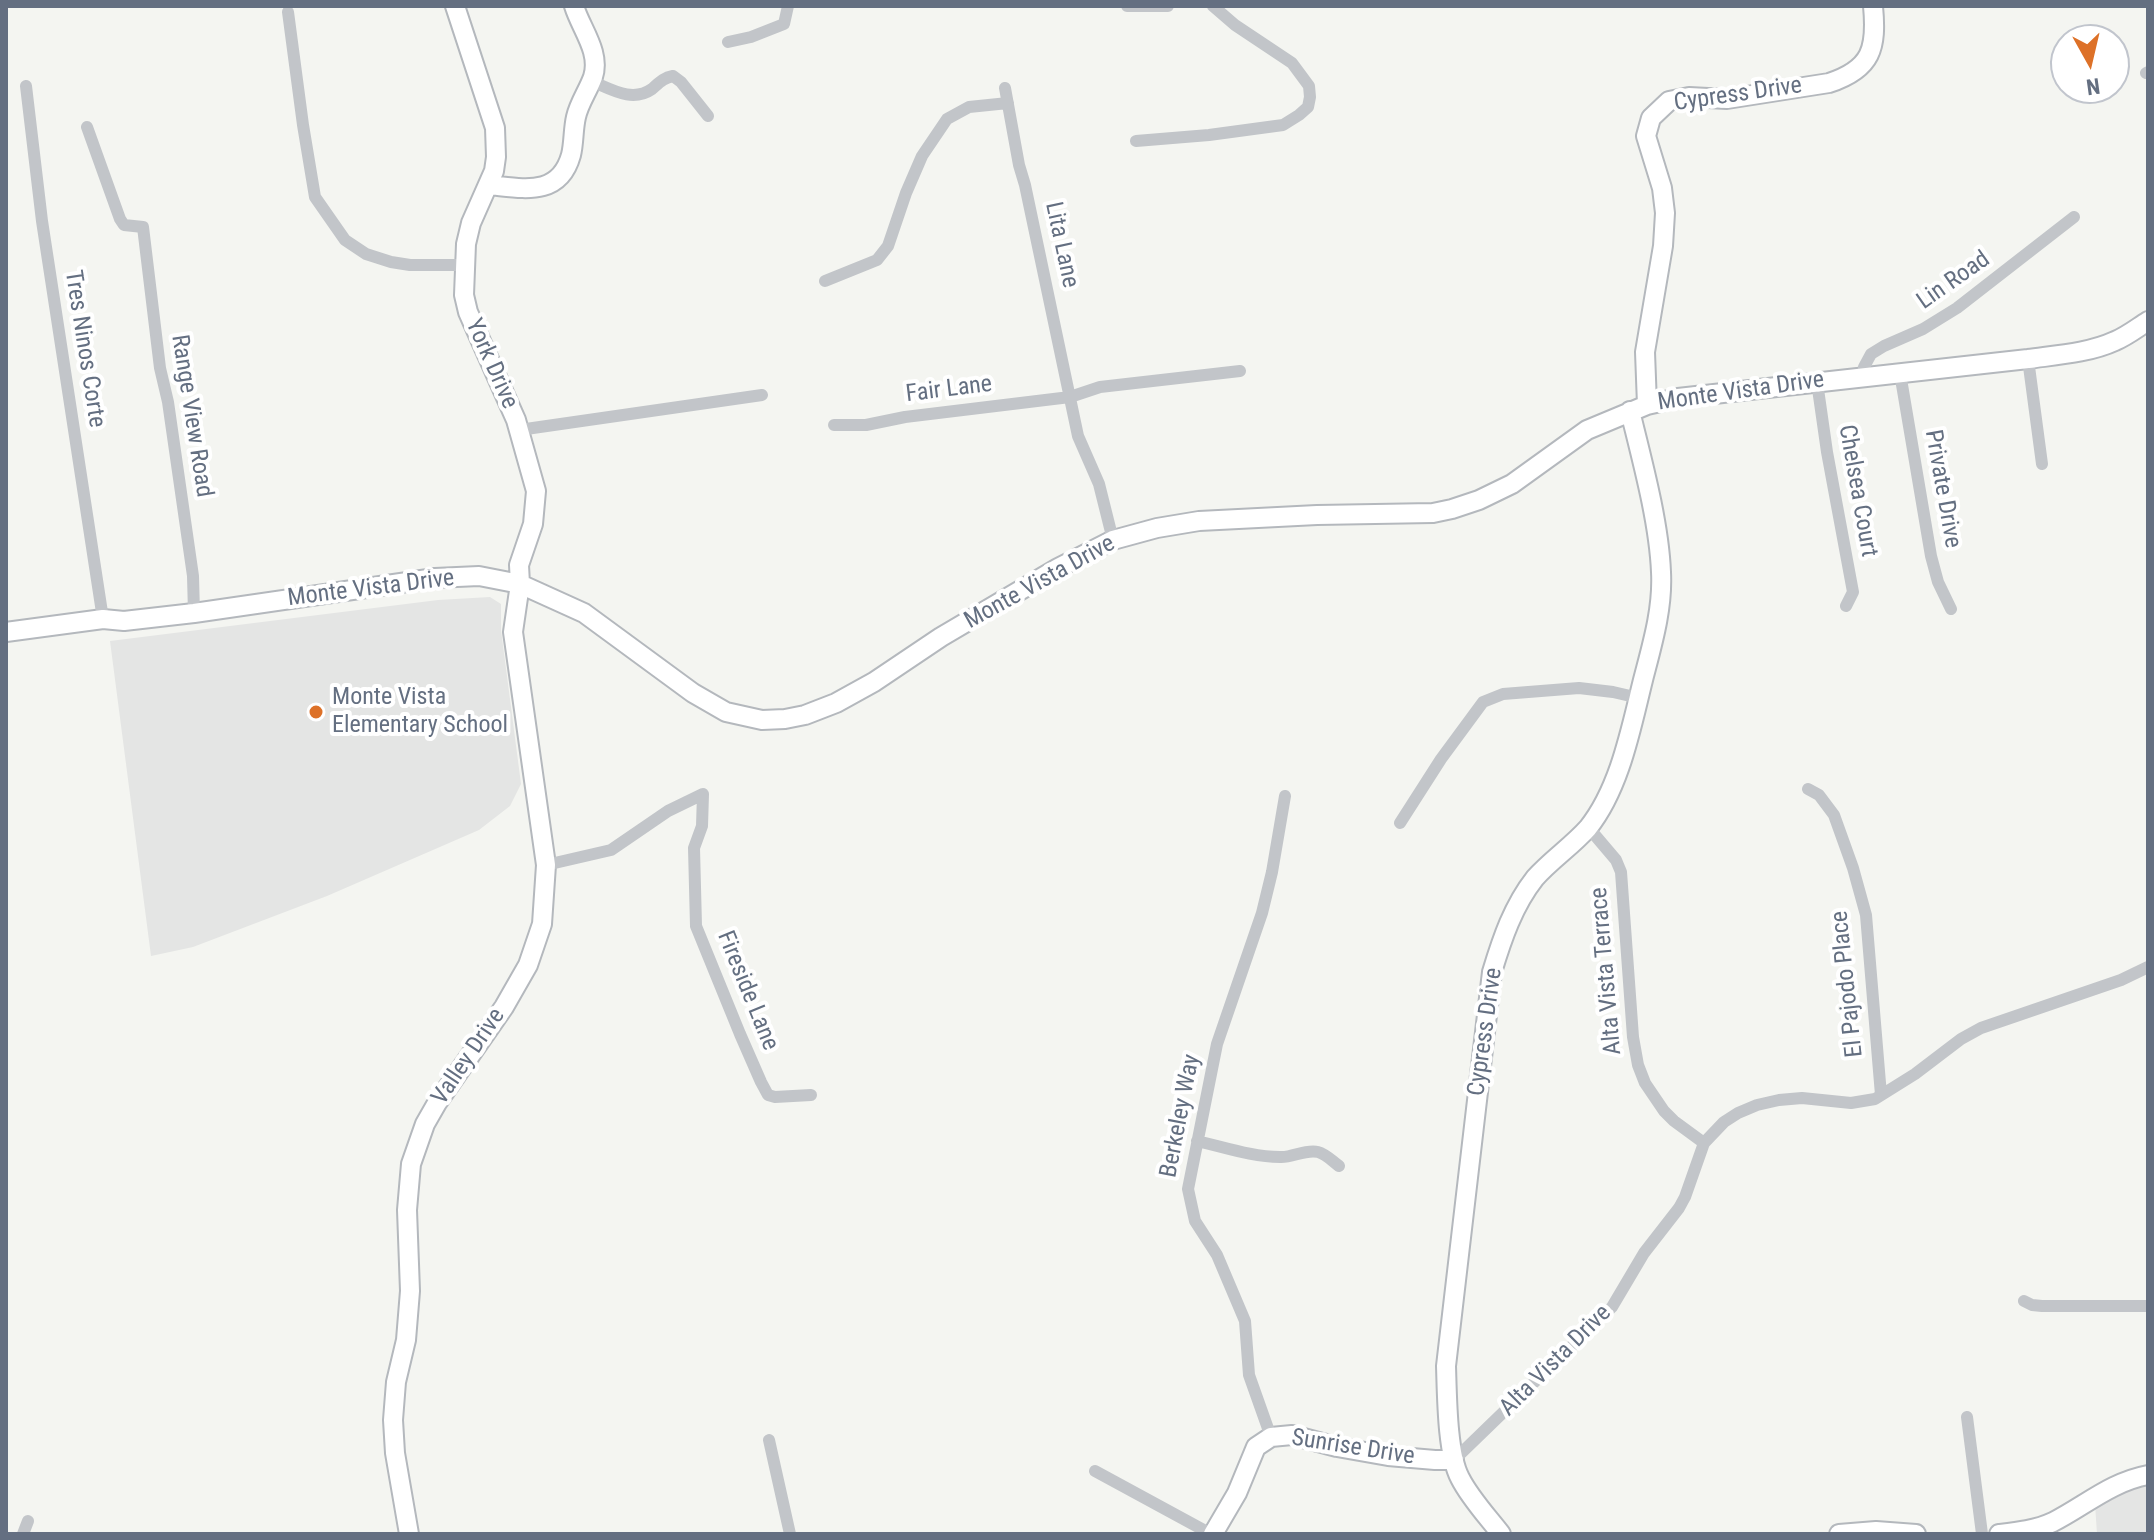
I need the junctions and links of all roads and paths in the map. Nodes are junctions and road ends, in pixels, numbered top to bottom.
1 (455, 6) edge
2 (574, 6) edge
3 (788, 6) edge
4 (1127, 6) edge
5 (1168, 6) edge
6 (1213, 6) edge
7 (1873, 6) edge
8 (288, 12) dead end
9 (728, 42) dead end
10 (591, 81) junction
11 (26, 86) dead end
12 (1005, 88) dead end
13 (1008, 103) junction
14 (708, 116) dead end
15 (87, 127) dead end
16 (1136, 141) dead end
17 (488, 185) junction
18 (2074, 217) dead end
19 (464, 265) junction
20 (825, 281) dead end
21 (2148, 321) edge
22 (2028, 359) junction
23 (1240, 371) dead end
24 (1900, 373) junction
25 (1864, 377) junction
26 (1817, 382) junction
27 (762, 395) dead end
28 (1070, 397) junction
29 (1638, 408) junction
30 (834, 425) dead end
31 (519, 430) junction
32 (2042, 464) dead end
33 (1113, 540) junction
34 (520, 584) junction
35 (1846, 606) dead end
36 (1951, 609) dead end
37 (194, 613) junction
38 (103, 619) junction
39 (6, 632) edge
40 (1639, 698) junction
41 (1808, 789) dead end
42 (1285, 796) dead end
43 (1400, 823) dead end
44 (1588, 827) junction
45 (546, 865) junction
46 (2148, 967) edge
47 (811, 1095) dead end
48 (1881, 1095) junction
49 (1197, 1141) junction
50 (1704, 1143) junction
51 (1339, 1166) dead end
52 (2024, 1301) dead end
53 (2148, 1306) edge
54 (1967, 1417) dead end
55 (1271, 1437) junction
56 (769, 1440) dead end
57 (1454, 1460) junction
58 (1095, 1471) dead end
59 (2148, 1475) edge
60 (409, 1534) edge
61 (790, 1534) edge
62 (1212, 1534) edge
63 (1501, 1534) edge
64 (1839, 1534) edge
65 (1916, 1534) edge
66 (1982, 1534) edge
67 (1999, 1534) edge

1 - 17 main road, York Drive
2 - 10 main road
3 - 9 street
4 - 5 street
6 - 16 street
7 - 29 main road, Cypress Drive
8 - 19 street
10 - 14 street
10 - 17 main road
11 - 38 street, Tres Ninos Corte
12 - 13 street, Lita Lane
13 - 20 street
13 - 28 street, Lita Lane
15 - 37 street, Range View Road
17 - 19 main road, York Drive
18 - 25 street, Lin Road
19 - 31 main road, York Drive
21 - 22 main road, Monte Vista Drive
22 - 24 main road, Monte Vista Drive
22 - 32 street
23 - 28 street
24 - 25 main road, Monte Vista Drive
24 - 36 street, Private Drive
25 - 26 main road, Monte Vista Drive
26 - 29 main road, Monte Vista Drive
26 - 35 street, Chelsea Court
27 - 31 street
28 - 30 street, Fair Lane
28 - 33 street, Lita Lane
29 - 33 main road, Monte Vista Drive
29 - 40 main road, Cypress Drive
31 - 34 main road, York Drive
33 - 34 main road, Monte Vista Drive
34 - 37 main road, Monte Vista Drive
34 - 45 main road, Valley Drive
37 - 38 main road, Monte Vista Drive
38 - 39 main road, Monte Vista Drive
40 - 43 street
40 - 44 main road, Cypress Drive
41 - 48 street, El Pajodo Place
42 - 49 street, Berkeley Way
44 - 50 street, Alta Vista Terrace
44 - 57 main road, Cypress Drive
45 - 47 street, Fireside Lane
45 - 60 main road, Valley Drive
46 - 48 street, Alta Vista Drive
48 - 50 street, Alta Vista Drive
49 - 51 street
49 - 55 street, Berkeley Way
50 - 57 street, Alta Vista Drive
52 - 53 street
54 - 66 street
55 - 57 main road, Sunrise Drive
55 - 62 main road, Sunrise Drive
56 - 61 street
57 - 63 main road
58 - 62 street
59 - 67 main road
64 - 65 main road

